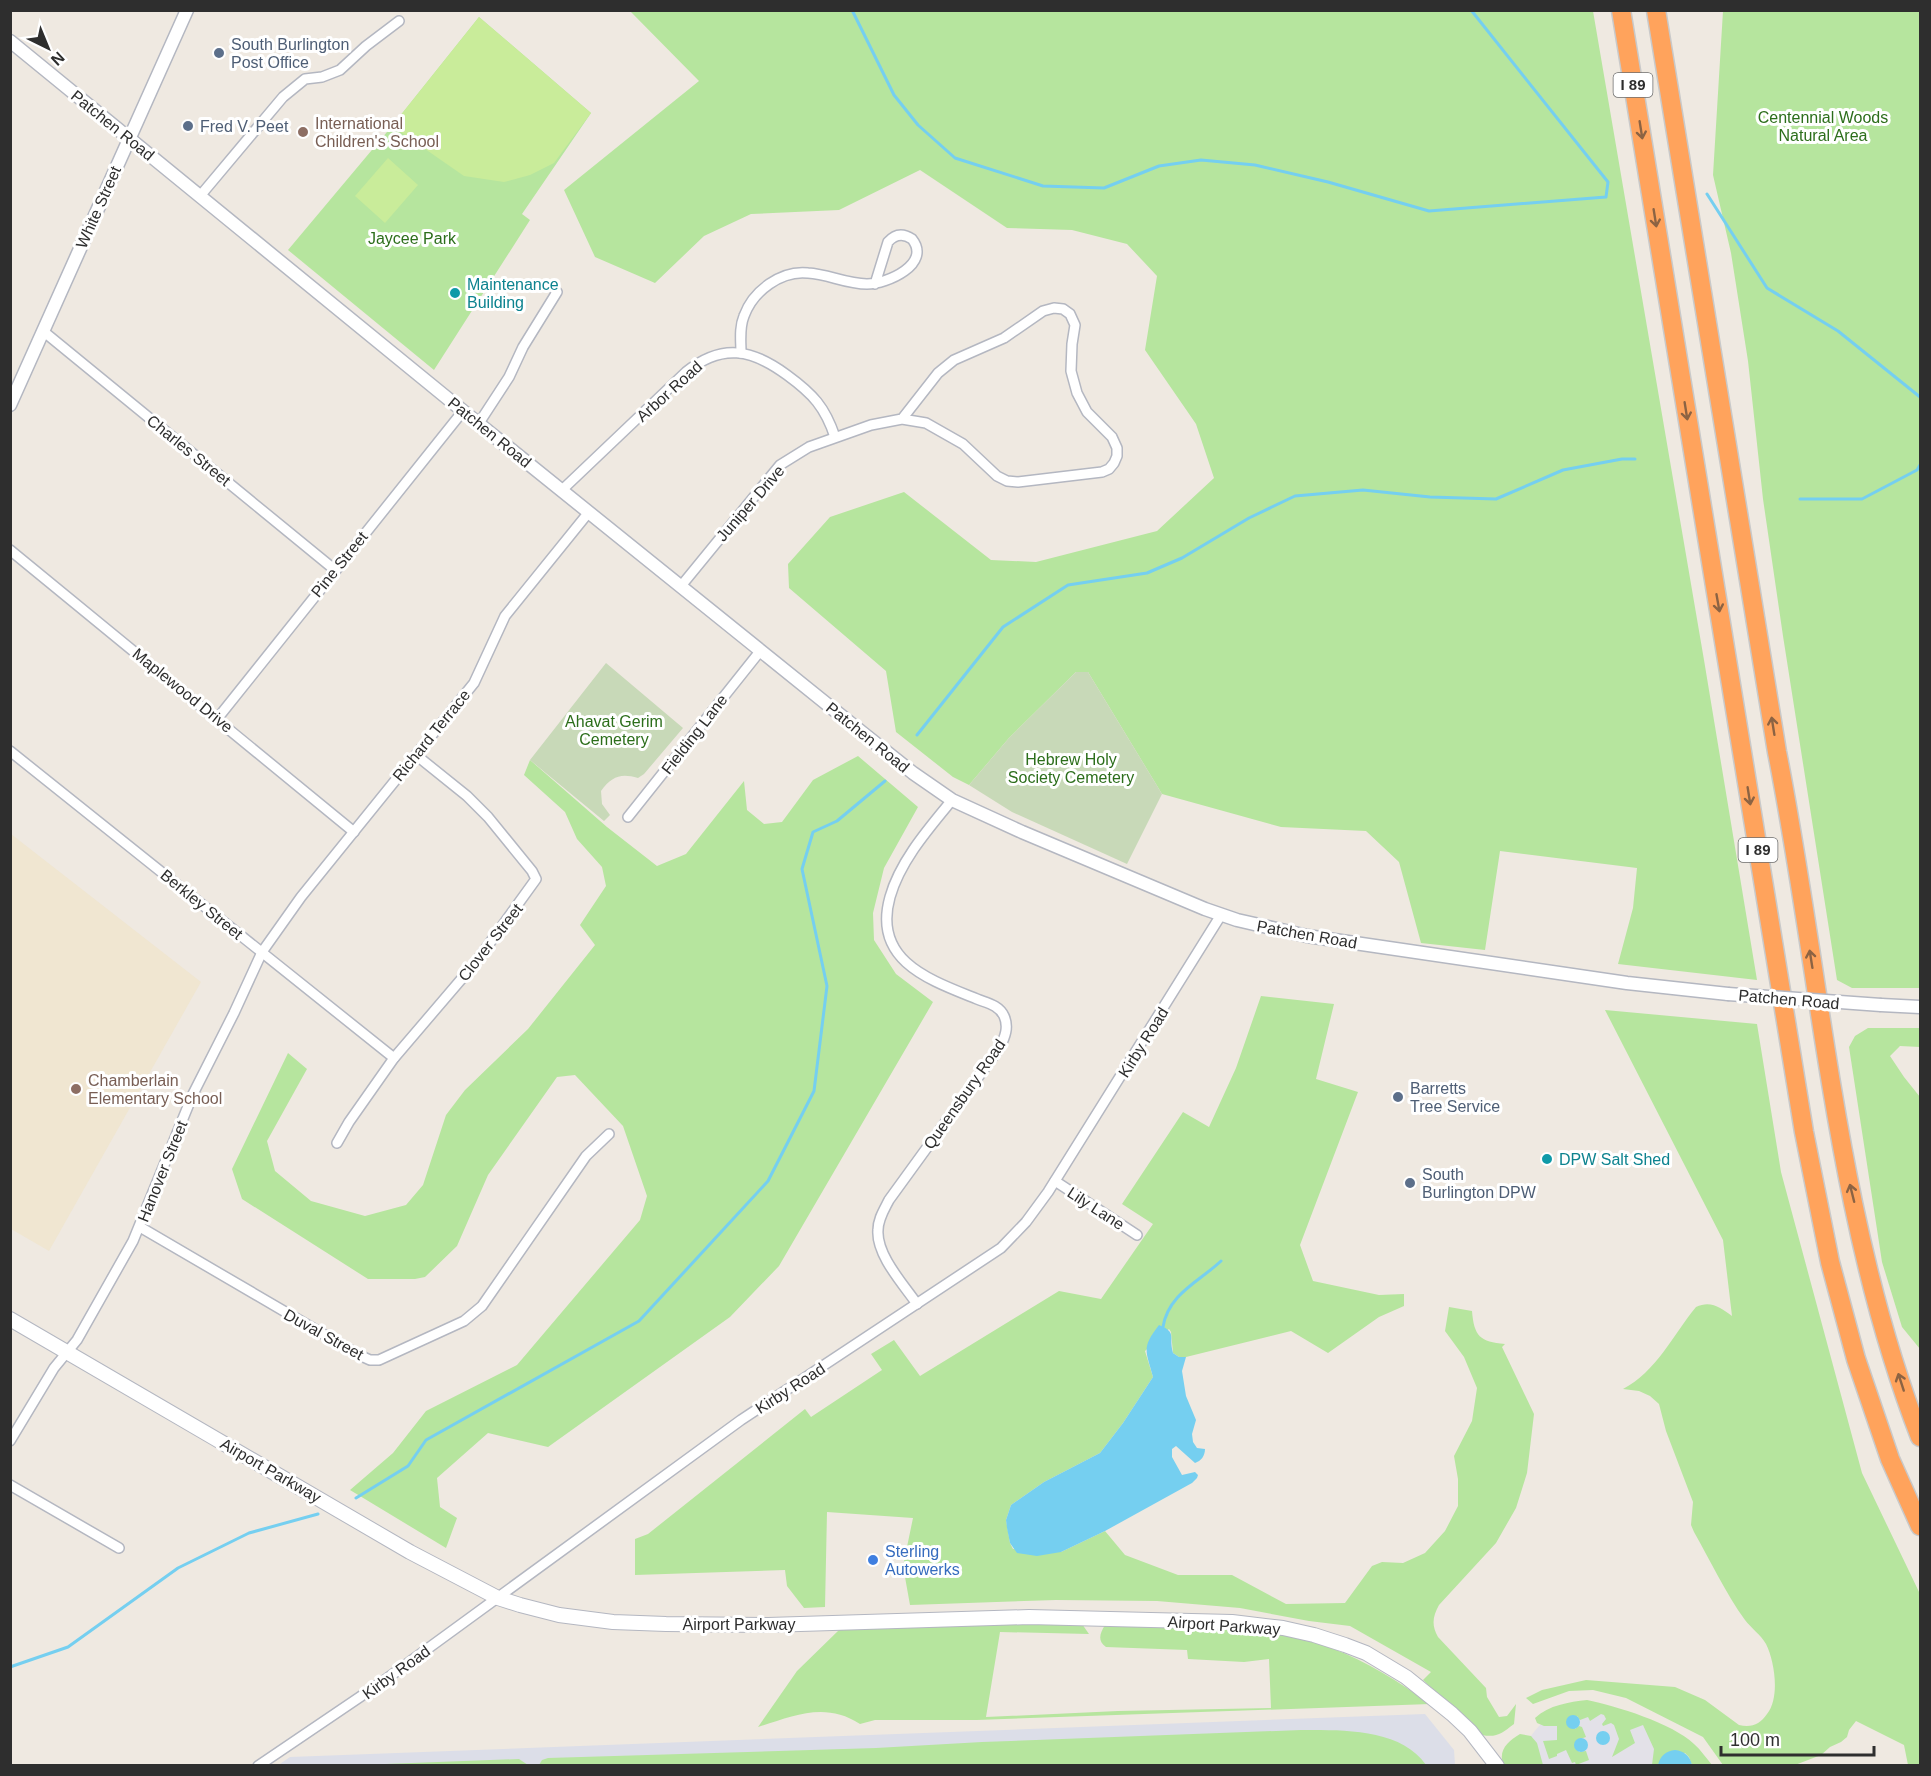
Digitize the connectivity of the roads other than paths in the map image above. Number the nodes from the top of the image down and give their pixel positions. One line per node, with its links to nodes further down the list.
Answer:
1 (187, 10): 8 (street, White Street)
2 (1621, 10): 46 (highway, I 89, one-way to 46)
3 (1656, 10): 7 (highway, I 89)
4 (1663, 10): 7 (highway)
5 (399, 21): 9 (street)
6 (10, 41): 8 (street, Patchen Road)
7 (1671, 103): 43 (highway, I 89, one-way to 7)
8 (129, 138): 9 (street, Patchen Road); 12 (street, White Street)
9 (200, 196): 15 (street, Patchen Road)
10 (874, 284): 10 (street); 13 (street)
11 (557, 292): 17 (street)
12 (43, 331): 14 (street, White Street); 22 (street, Charles Street)
13 (741, 353): 18 (street, Arbor Road); 19 (street, Arbor Road)
14 (10, 405)
15 (463, 411): 17 (street, Patchen Road); 22 (street, Pine Street)
16 (902, 419): 16 (street, Juniper Drive); 18 (street, Juniper Drive)
17 (479, 423): 19 (street, Patchen Road)
18 (835, 436): 23 (street, Juniper Drive)
19 (562, 490): 20 (street, Patchen Road)
20 (589, 512): 23 (street, Patchen Road); 27 (street, Richard Terrace)
21 (10, 550): 25 (street, Maplewood Drive)
22 (335, 570): 25 (street, Pine Street)
23 (681, 586): 24 (street, Patchen Road)
24 (761, 650): 28 (street, Patchen Road); 29 (street, Fielding Lane)
25 (217, 719): 30 (street, Maplewood Drive)
26 (10, 751): 32 (street, Berkley Street)
27 (416, 754): 30 (street, Richard Terrace); 34 (street, Clover Street)
28 (952, 800): 31 (street, Patchen Road); 40 (street, Queensbury Road)
29 (628, 817)
30 (354, 832): 32 (street, Richard Terrace)
31 (1221, 915): 33 (street, Patchen Road, bridge); 37 (street, Kirby Road)
32 (262, 952): 34 (street, Berkley Street); 38 (street, Hanover Street)
33 (1920, 1007)
34 (394, 1058): 36 (street, Clover Street)
35 (609, 1134): 38 (street, Duval Street)
36 (337, 1143)
37 (1055, 1181): 39 (street, Lily Lane); 40 (street, Kirby Road)
38 (140, 1227): 42 (street, Hanover Street)
39 (1137, 1235)
40 (917, 1304): 48 (street, Kirby Road)
41 (10, 1318): 42 (main road, Airport Parkway)
42 (67, 1351): 44 (street, Hanover Street); 48 (main road, Airport Parkway)
43 (1920, 1437)
44 (10, 1441)
45 (10, 1485): 47 (street)
46 (1920, 1526)
47 (119, 1548)
48 (498, 1598): 49 (street, Kirby Road); 50 (main road, Airport Parkway)
49 (258, 1766)
50 (1497, 1766)

